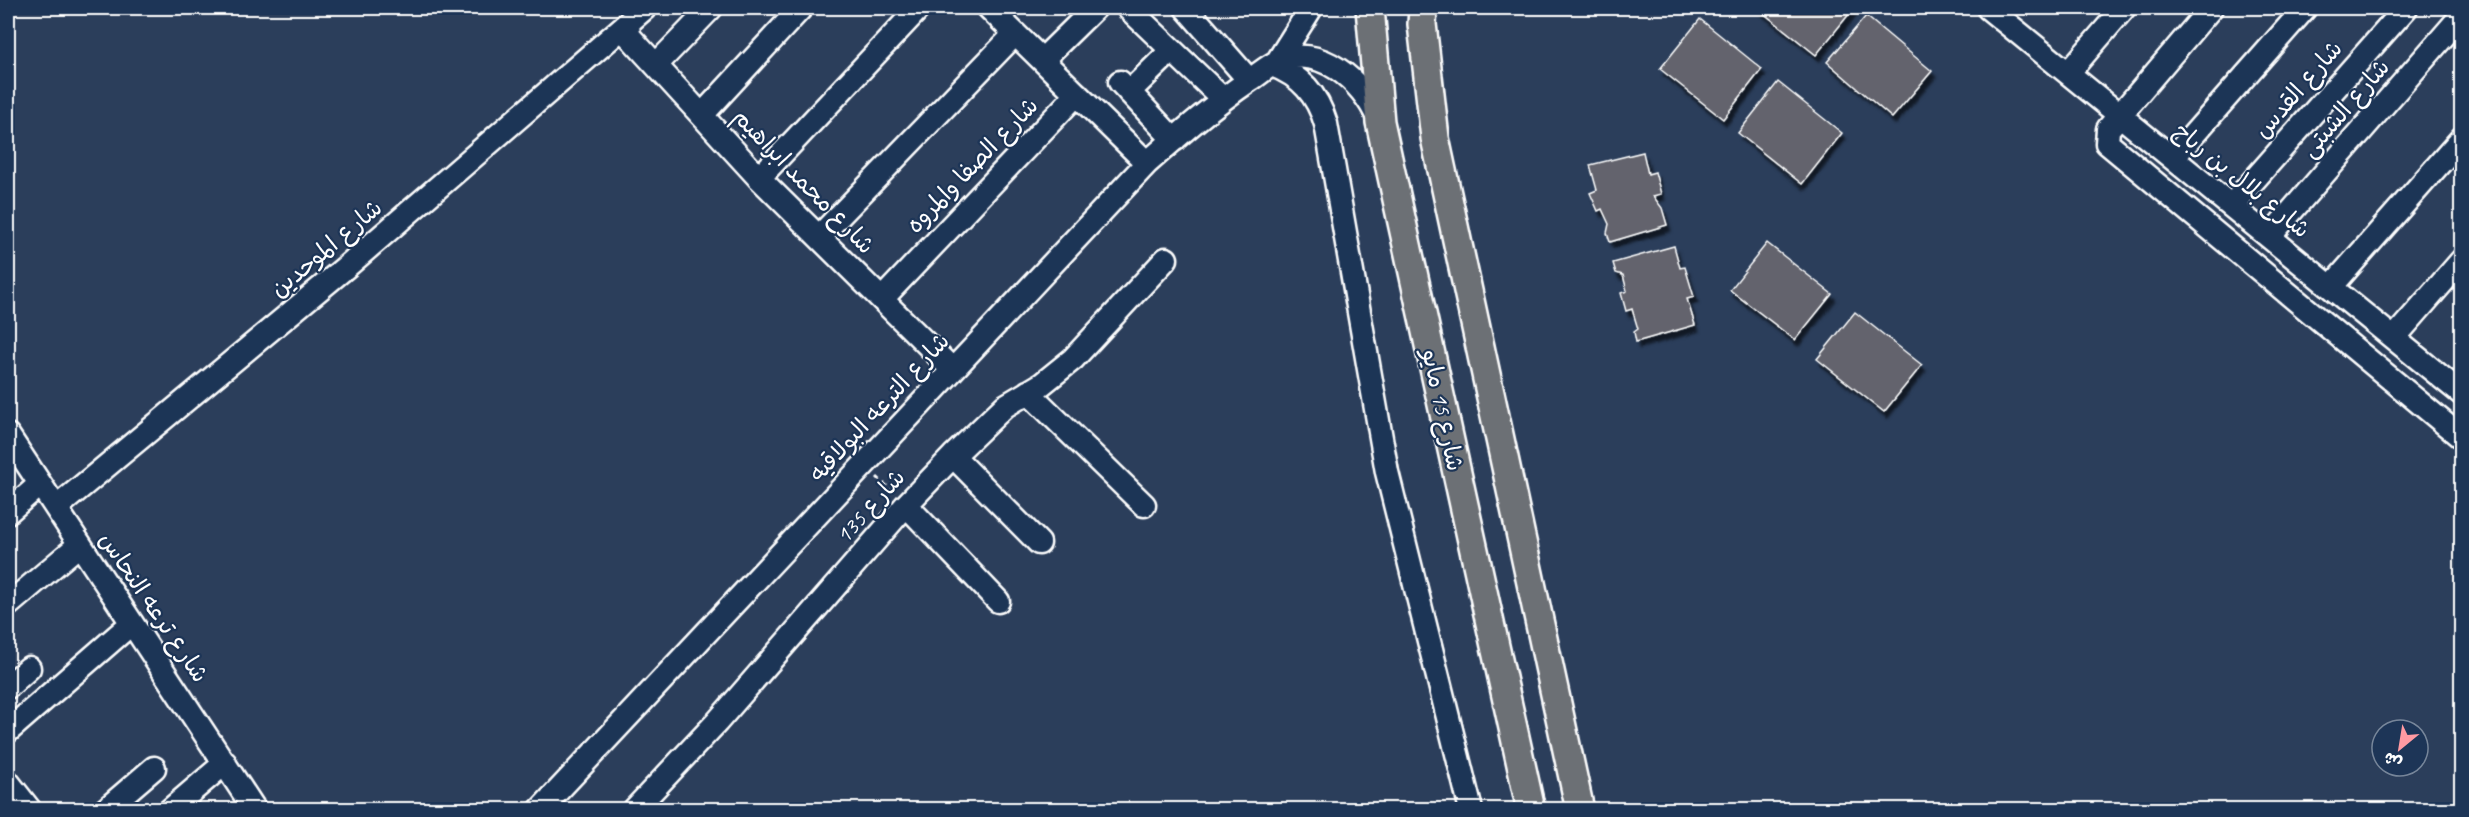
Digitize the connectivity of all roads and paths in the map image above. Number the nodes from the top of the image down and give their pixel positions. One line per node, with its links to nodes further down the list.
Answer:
1 (645, 8): 18 (street, شارع الموحدين)
2 (711, 8): 23 (street)
3 (801, 8): 28 (street)
4 (919, 8): 35 (street)
5 (989, 8): 19 (street)
6 (1095, 8): 21 (street)
7 (1128, 8): 20 (street)
8 (1186, 8): 25 (street)
9 (1311, 8): 22 (street, شارع الترعه البولاقيه)
10 (1370, 8): 30 (main road, شارع 15 مايو)
11 (1423, 8): 75 (main road, شارع 15 مايو)
12 (1988, 8): 24 (street, شارع بلال بن رباح)
13 (2211, 8): 29 (street)
14 (2305, 8): 33 (street)
15 (2406, 8): 36 (street, شارع القدس)
16 (2116, 10): 24 (street)
17 (2462, 15): 38 (street, شارع الشبتى)
18 (628, 25): 23 (street, شارع محمد ابراهيم); 54 (street, شارع الموحدين)
19 (1015, 33): 21 (street); 37 (street)
20 (1172, 50): 27 (street); 32 (street)
21 (1042, 60): 26 (street)
22 (1275, 63): 25 (street, شارع الترعه البولاقيه); 30 (street, شارع الترعه البولاقيه); 73 (street)
23 (656, 65): 28 (street, شارع محمد ابراهيم)
24 (2068, 73): 29 (street, شارع بلال بن رباح)
25 (1249, 80): 27 (street, شارع الترعه البولاقيه)
26 (1077, 94): 34 (street); 42 (street, شارع الصفا والمروه)
27 (1223, 99): 32 (street, شارع الترعه البولاقيه)
28 (702, 115): 35 (street, شارع محمد ابراهيم)
29 (2120, 115): 33 (street, شارع بلال بن رباح); 48 (street)
30 (1380, 122): 74 (main road, شارع 15 مايو)
31 (2462, 138): 41 (street)
32 (1174, 140): 34 (street, شارع الترعه البولاقيه)
33 (2173, 158): 36 (street, شارع بلال بن رباح)
34 (1147, 163): 44 (street, شارع الترعه البولاقيه)
35 (759, 178): 37 (street, شارع محمد ابراهيم)
36 (2231, 206): 38 (street, شارع بلال بن رباح)
37 (819, 237): 42 (street, شارع محمد ابراهيم)
38 (2269, 237): 41 (street, شارع بلال بن رباح)
39 (1166, 259): 46 (street, شارع 135)
40 (2462, 260): 43 (street)
41 (2331, 287): 43 (street, شارع بلال بن رباح)
42 (882, 299): 44 (street, شارع محمد ابراهيم)
43 (2394, 338): 45 (street, شارع بلال بن رباح)
44 (952, 369): 50 (street, شارع الترعه البولاقيه)
45 (2459, 387)
46 (1028, 392): 49 (street, شارع 135); 53 (street)
47 (8, 435): 51 (street, شارع ترعه النحاس)
48 (2462, 438)
49 (953, 456): 52 (street, شارع 135); 56 (street)
50 (863, 463): 52 (path); 71 (street, شارع الترعه البولاقيه)
51 (40, 484): 54 (street, شارع ترعه النحاس); 55 (street)
52 (906, 505): 58 (street); 72 (street, شارع 135)
53 (1144, 505)
54 (56, 508): 57 (street, شارع ترعه النحاس)
55 (8, 512)
56 (1039, 543)
57 (80, 544): 59 (street); 60 (street, شارع ترعه النحاس)
58 (998, 601)
59 (8, 605)
60 (132, 623): 63 (street); 64 (street, شارع ترعه النحاس)
61 (29, 668): 62 (street)
62 (8, 687)
63 (8, 730)
64 (225, 763): 69 (street); 70 (street, شارع ترعه النحاس)
65 (154, 768): 68 (street)
66 (8, 782): 67 (street)
67 (30, 810)
68 (105, 810)
69 (170, 810)
70 (255, 810)
71 (540, 810)
72 (634, 810)
73 (1471, 810)
74 (1530, 810)
75 (1580, 810)

